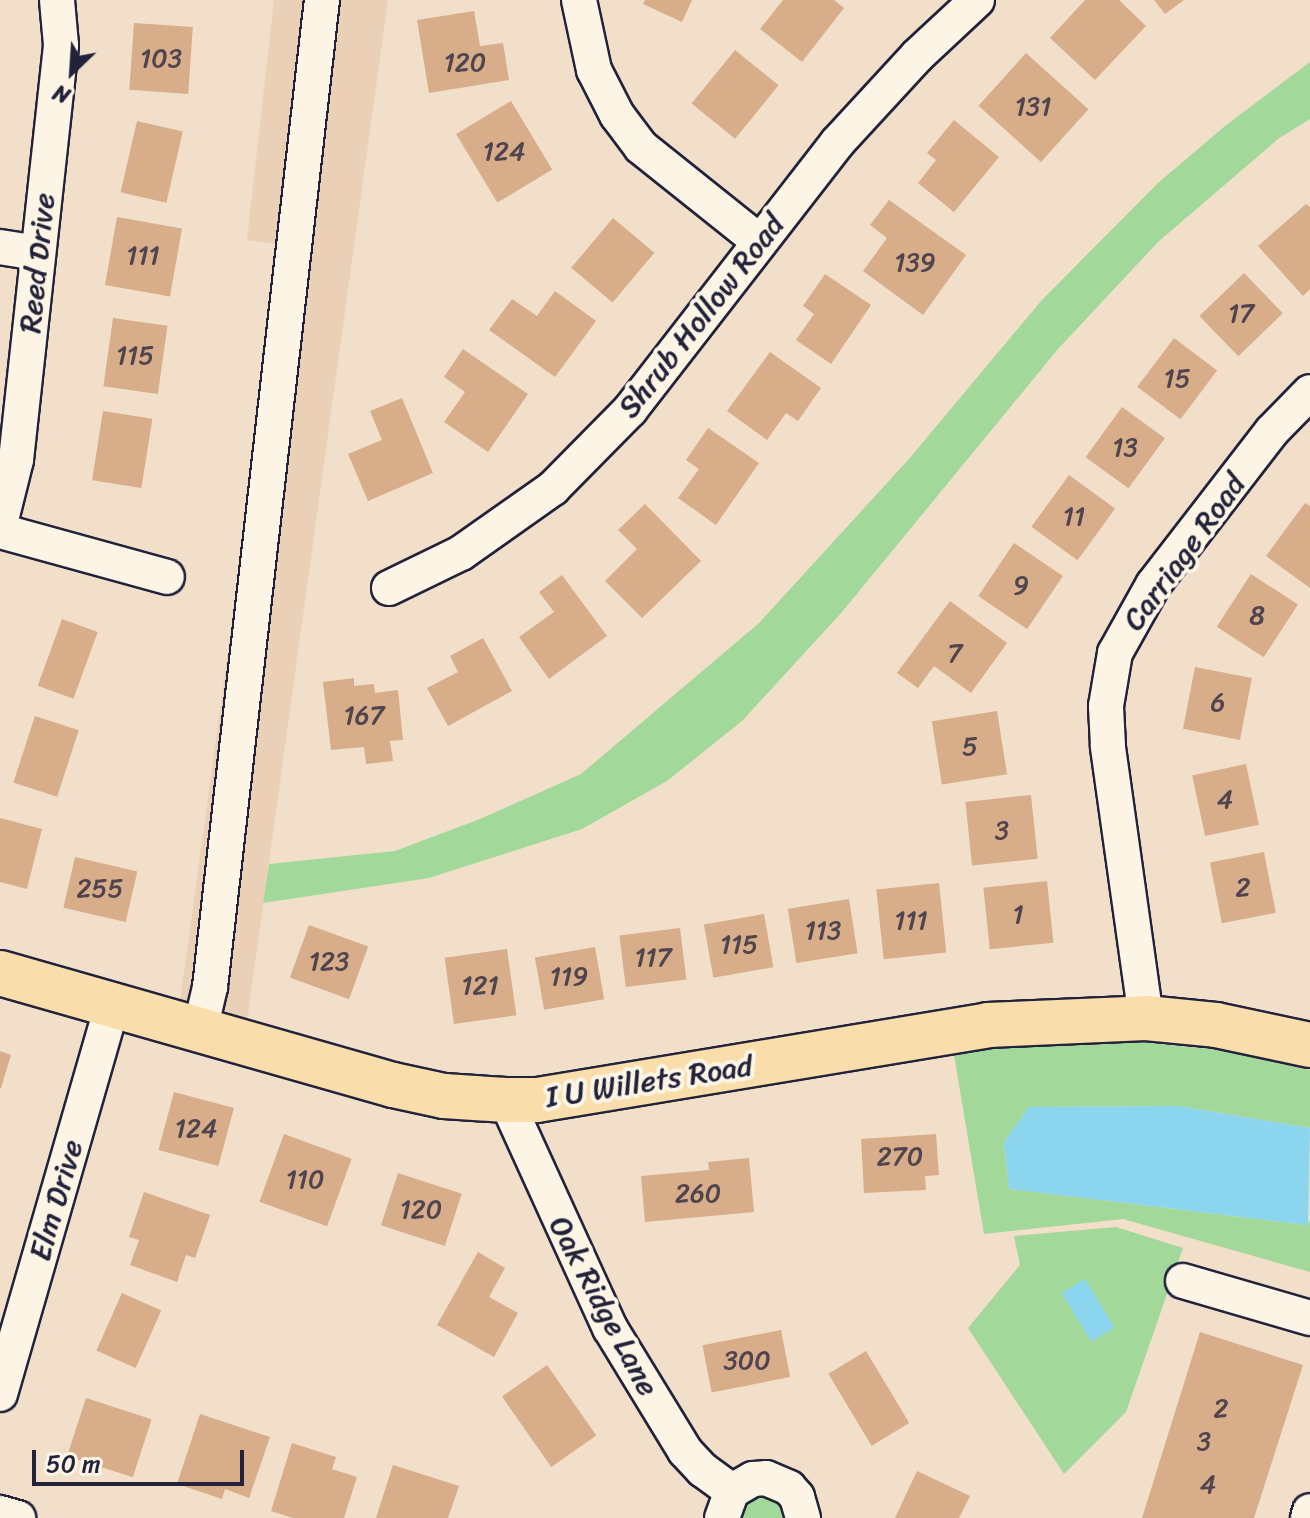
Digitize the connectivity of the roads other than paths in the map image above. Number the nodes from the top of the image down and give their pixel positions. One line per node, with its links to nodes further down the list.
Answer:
1 (57, 0): 7 (street, Reed Drive)
2 (322, 0): 16 (street)
3 (579, 0): 5 (street)
4 (977, 0): 5 (street, Shrub Hollow Road)
5 (760, 242): 12 (street, Shrub Hollow Road)
6 (0, 247): 7 (street)
7 (38, 253): 9 (street, Reed Drive)
8 (1310, 392): 15 (street, Carriage Road)
9 (0, 524)
10 (0, 531): 11 (street)
11 (167, 577)
12 (389, 588)
13 (0, 973): 14 (main road, I U Willets Road)
14 (112, 1005): 16 (main road, I U Willets Road); 21 (street, Elm Drive)
15 (1146, 1018): 17 (main road, I U Willets Road); 18 (main road, I U Willets Road)
16 (200, 1030): 18 (main road, I U Willets Road)
17 (1310, 1045)
18 (506, 1100): 22 (street, Oak Ridge Lane)
19 (1183, 1281): 20 (street)
20 (1310, 1318)
21 (0, 1394)
22 (727, 1504): 26 (street, Oak Ridge Lane)
23 (1310, 1511): 27 (street)
24 (0, 1513): 25 (street)
25 (18, 1518)
26 (803, 1518)
27 (1308, 1518)

